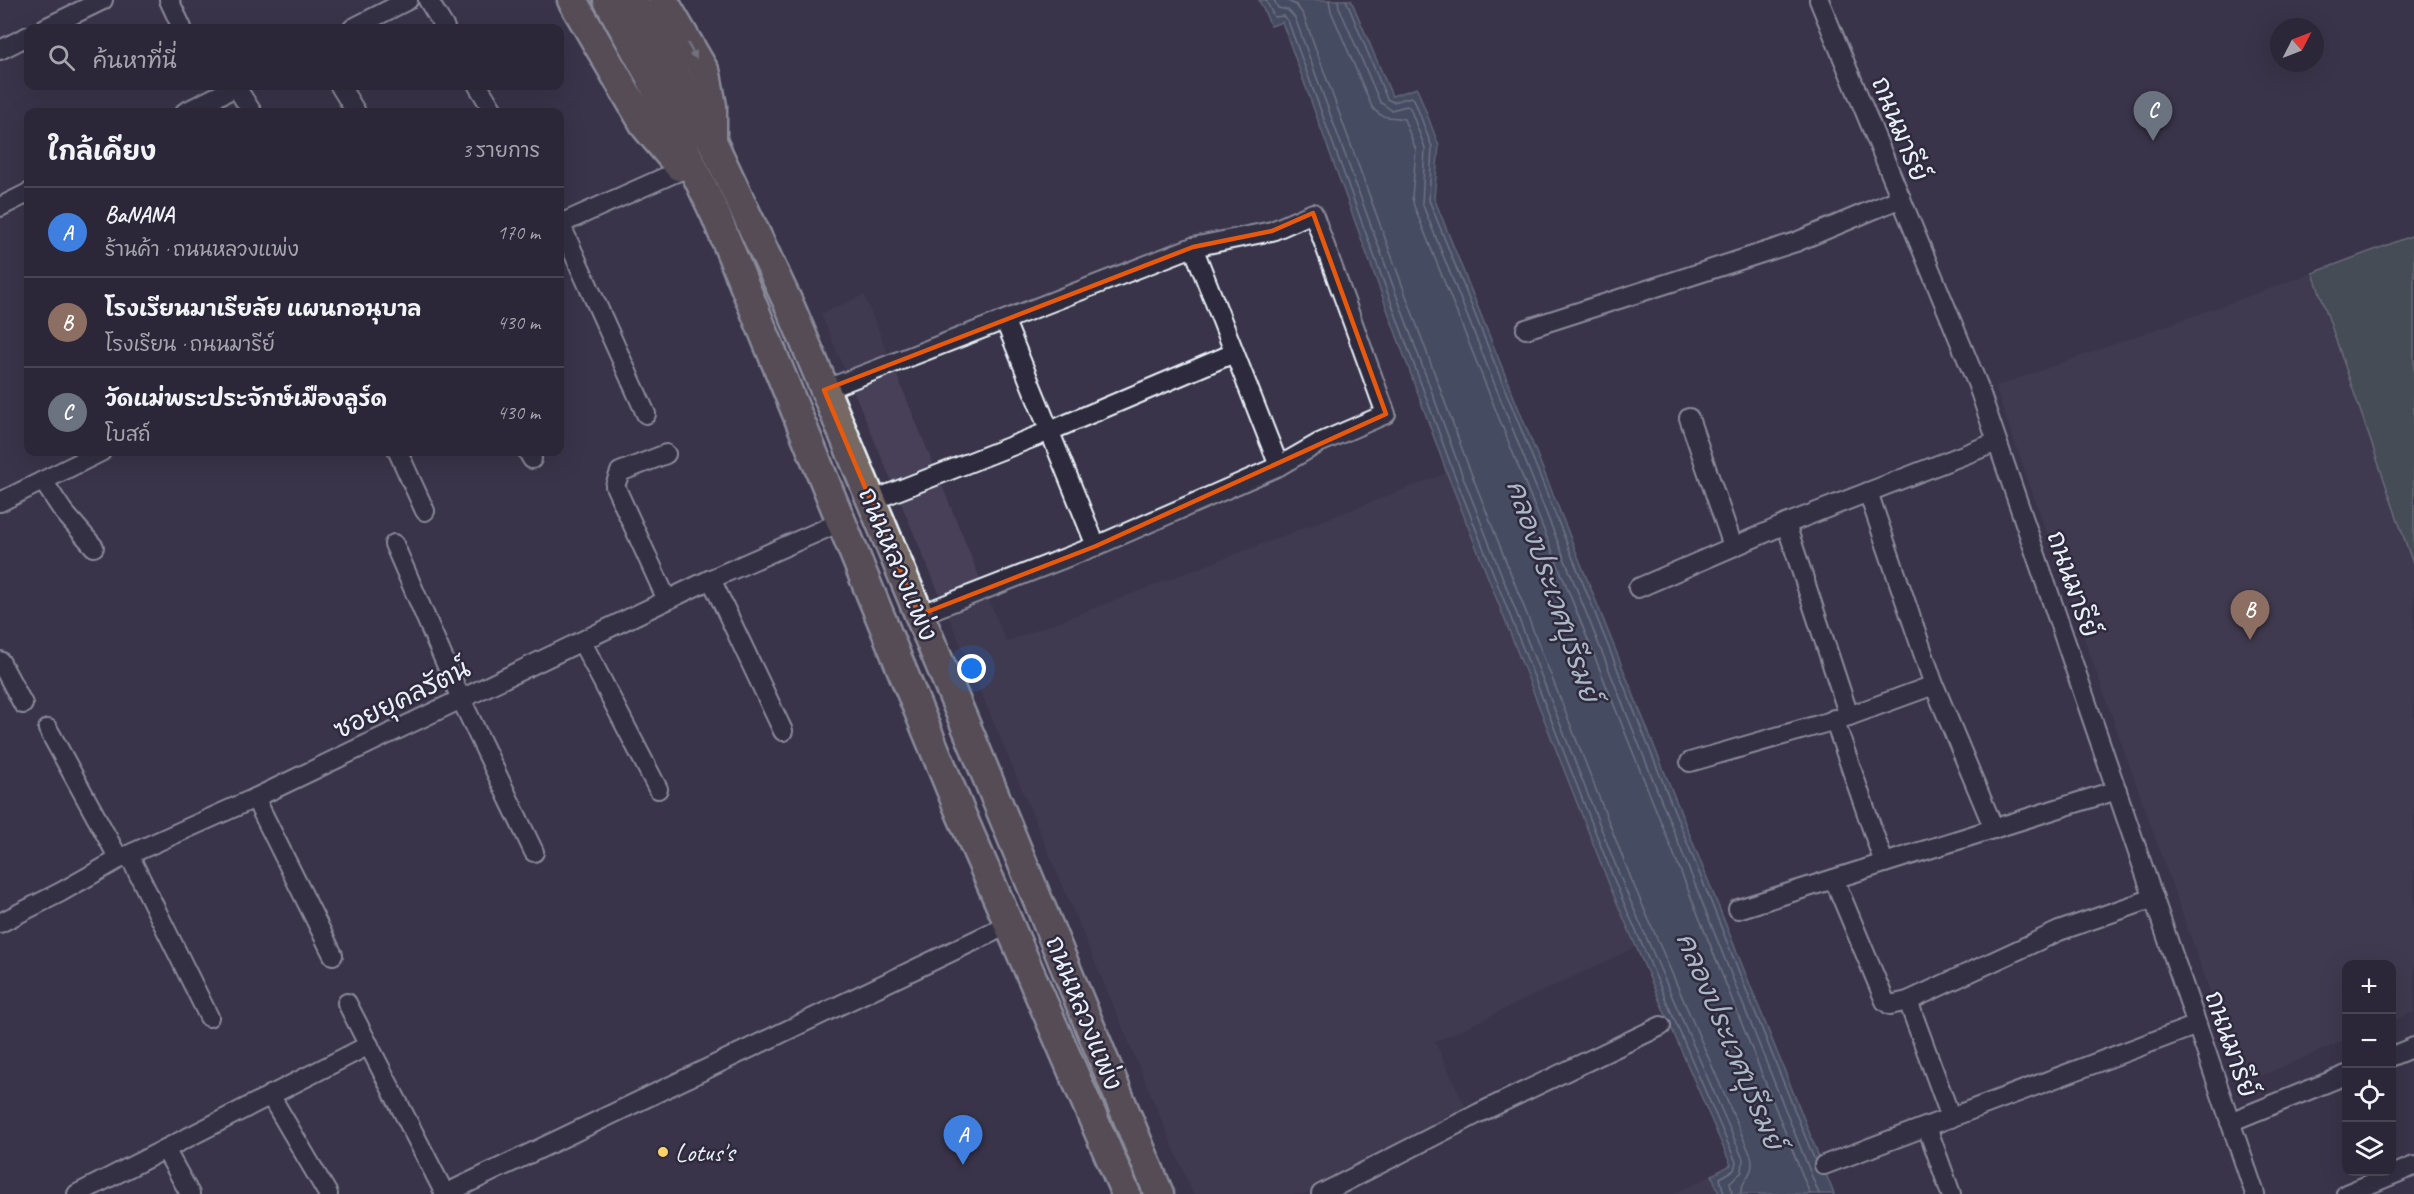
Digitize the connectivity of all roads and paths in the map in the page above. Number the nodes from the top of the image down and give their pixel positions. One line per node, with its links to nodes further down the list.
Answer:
1 (102, 0): 12 (street)
2 (170, 0): 14 (street)
3 (408, 0): 15 (street)
4 (428, 0): 16 (street)
5 (572, 0): 28 (main road)
6 (591, 0): 28 (main road, ถนนหลวงแพ่ง)
7 (608, 0): 105 (main road)
8 (618, 0): 106 (main road)
9 (632, 0): 27 (main road, ถนนหลวงแพ่ง)
10 (663, 0): 27 (main road, one-way to 27)
11 (1819, 0): 30 (street, ถนนมารีย์)
12 (74, 6): 13 (street)
13 (50, 24)
14 (180, 24)
15 (361, 24)
16 (443, 24)
17 (24, 38): 18 (street)
18 (0, 50)
19 (239, 90): 24 (street)
20 (342, 90): 25 (street)
21 (480, 90): 26 (street)
22 (211, 92): 23 (street)
23 (190, 108)
24 (250, 108)
25 (354, 108)
26 (492, 108)
27 (713, 143): 38 (main road, ถนนหลวงแพ่ง)
28 (680, 168): 32 (street); 53 (main road, ถนนหลวงแพ่ง)
29 (24, 195): 31 (street)
30 (1901, 198): 36 (street); 42 (street, ถนนมารีย์)
31 (0, 207)
32 (564, 222)
33 (564, 233): 39 (street)
34 (1193, 248): 35 (street); 37 (street); 46 (street)
35 (1005, 321): 38 (street); 41 (street)
36 (1526, 329)
37 (1234, 353): 41 (street); 46 (street)
38 (825, 390): 49 (main road, ถนนหลวงแพ่ง)
39 (646, 414)
40 (1689, 418): 56 (street)
41 (1050, 431): 49 (street); 55 (street)
42 (1997, 442): 48 (street); 72 (street, ถนนมารีย์)
43 (666, 454): 60 (street)
44 (93, 456): 47 (street)
45 (400, 456): 51 (street)
46 (1279, 466): 55 (street)
47 (43, 481): 50 (street); 57 (street)
48 (1868, 492): 52 (street); 64 (street)
49 (871, 501): 61 (main road, ถนนหลวงแพ่ง)
50 (0, 502)
51 (425, 511)
52 (1786, 524): 56 (street); 67 (street)
53 (830, 528): 58 (street, ซอยยุคลรัตน์); 82 (main road, ถนนหลวงแพ่ง)
54 (394, 544): 65 (street)
55 (1095, 546): 61 (street)
56 (1733, 546): 59 (street)
57 (94, 547)
58 (711, 579): 60 (street, ซอยยุคลรัตน์); 69 (street)
59 (1638, 588)
60 (667, 600): 62 (street, ซอยยุคลรัตน์)
61 (920, 615): 107 (main road, ถนนหลวงแพ่ง)
62 (582, 642): 65 (street, ซอยยุคลรัตน์); 71 (street)
63 (0, 661): 66 (street)
64 (1934, 685): 67 (street); 74 (street)
65 (461, 699): 73 (street, ซอยยุคลรัตน์); 75 (street)
66 (23, 704)
67 (1842, 718): 70 (street); 77 (street)
68 (48, 729): 76 (street)
69 (783, 731)
70 (1690, 762)
71 (658, 789)
72 (2117, 790): 74 (street); 79 (street, ถนนมารีย์)
73 (255, 798): 76 (street, ซอยยุคลรัตน์); 83 (street)
74 (1994, 829): 77 (street)
75 (534, 852)
76 (124, 857): 81 (street, ซอยยุคลรัตน์); 86 (street)
77 (1884, 863): 78 (street)
78 (1834, 879): 80 (street); 84 (street)
79 (2154, 898): 84 (street); 87 (street, ถนนมารีย์)
80 (1738, 909)
81 (0, 923)
82 (999, 929): 103 (street); 104 (main road, ถนนหลวงแพ่ง)
83 (333, 955)
84 (1908, 1001): 94 (street)
85 (347, 1003): 89 (street)
86 (209, 1017)
87 (2197, 1025): 94 (street); 95 (street, ถนนมารีย์)
88 (1661, 1026): 108 (street)
89 (369, 1045): 93 (street); 103 (street)
90 (2414, 1047): 91 (street)
91 (2396, 1054)
92 (2342, 1076): 95 (street)
93 (270, 1095): 97 (street); 102 (street)
94 (1951, 1118): 96 (street)
95 (2230, 1122): 110 (street, ถนนมารีย์)
96 (1927, 1127): 98 (street); 109 (street)
97 (165, 1149): 100 (street); 101 (street)
98 (1824, 1165)
99 (2414, 1166): 111 (street)
100 (77, 1194)
101 (190, 1194)
102 (327, 1194)
103 (445, 1194)
104 (1108, 1194)
105 (1126, 1194)
106 (1138, 1194)
107 (1159, 1194)
108 (1321, 1194)
109 (1951, 1194)
110 (2255, 1194)
111 (2346, 1194)

